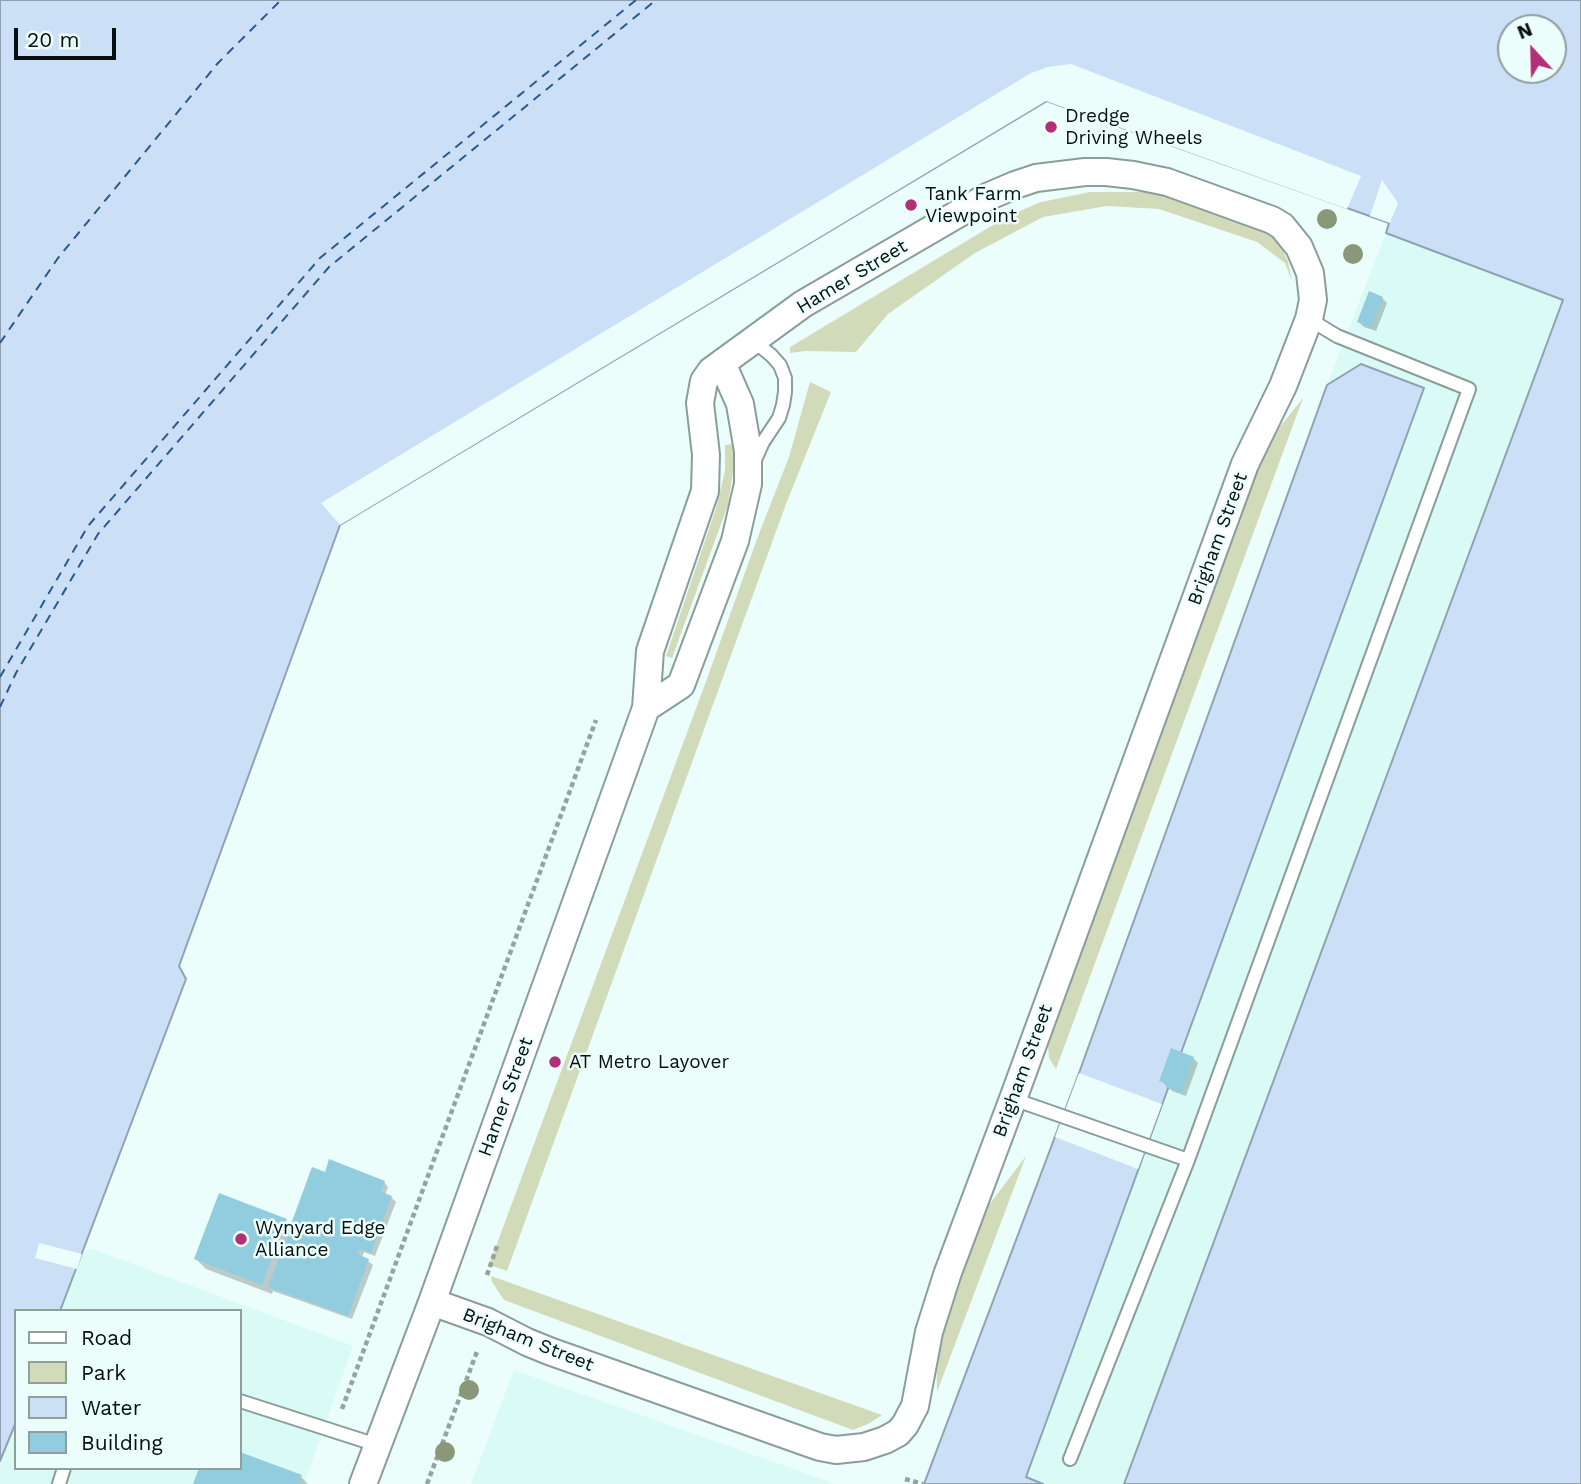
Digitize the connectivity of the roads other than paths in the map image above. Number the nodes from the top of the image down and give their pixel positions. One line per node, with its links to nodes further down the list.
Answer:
1 (1299, 247): 2 (street, Brigham Street); 3 (street, Hamer Street)
2 (1309, 319): 7 (street, Brigham Street); 8 (lane)
3 (746, 346): 4 (street, Hamer Street); 5 (lane)
4 (722, 363): 5 (street); 6 (street, Hamer Street)
5 (748, 485): 6 (street)
6 (646, 708): 9 (street, Hamer Street)
7 (1013, 1099): 8 (lane); 9 (street, Brigham Street)
8 (1188, 1160): 12 (lane)
9 (432, 1302): 11 (street, Hamer Street)
10 (242, 1402): 11 (lane)
11 (377, 1446): 13 (street, Hamer Street)
12 (1070, 1459)
13 (362, 1484)

